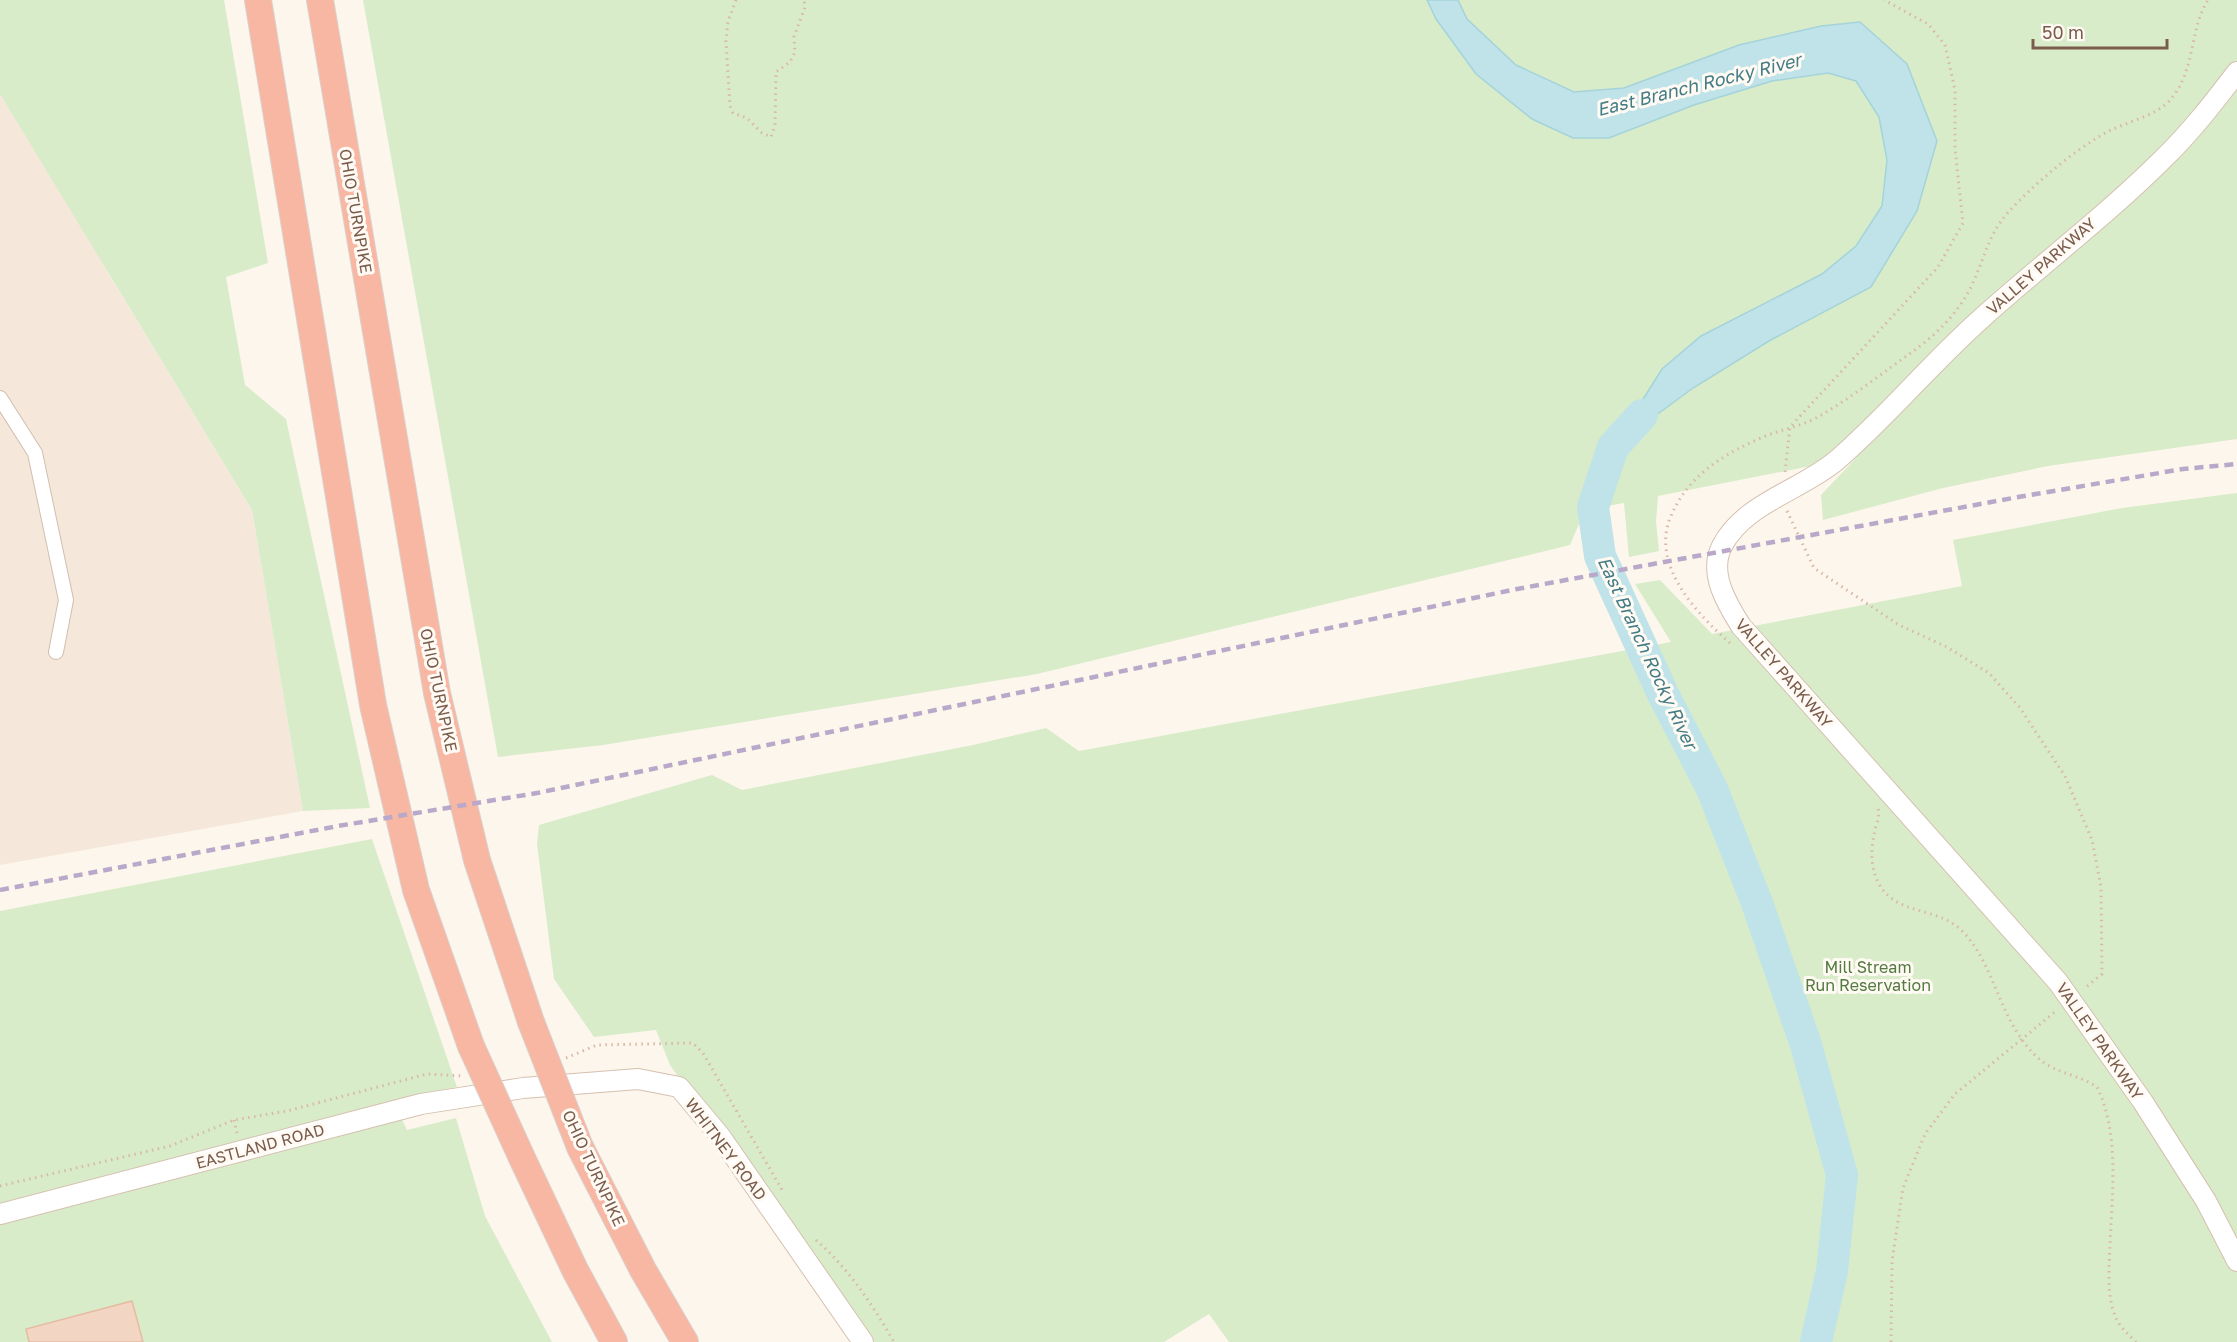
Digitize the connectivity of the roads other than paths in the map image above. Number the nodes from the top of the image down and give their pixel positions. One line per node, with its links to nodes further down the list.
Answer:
1 (258, 0): 9 (highway, bridge)
2 (320, 0): 10 (highway, OHIO TURNPIKE, bridge)
3 (2237, 72): 8 (street, VALLEY PARKWAY)
4 (0, 398): 5 (street)
5 (56, 652)
6 (523, 1088): 7 (street, EASTLAND ROAD); 11 (street, WHITNEY ROAD)
7 (0, 1214)
8 (2237, 1261)
9 (614, 1342)
10 (685, 1342)
11 (863, 1342)

